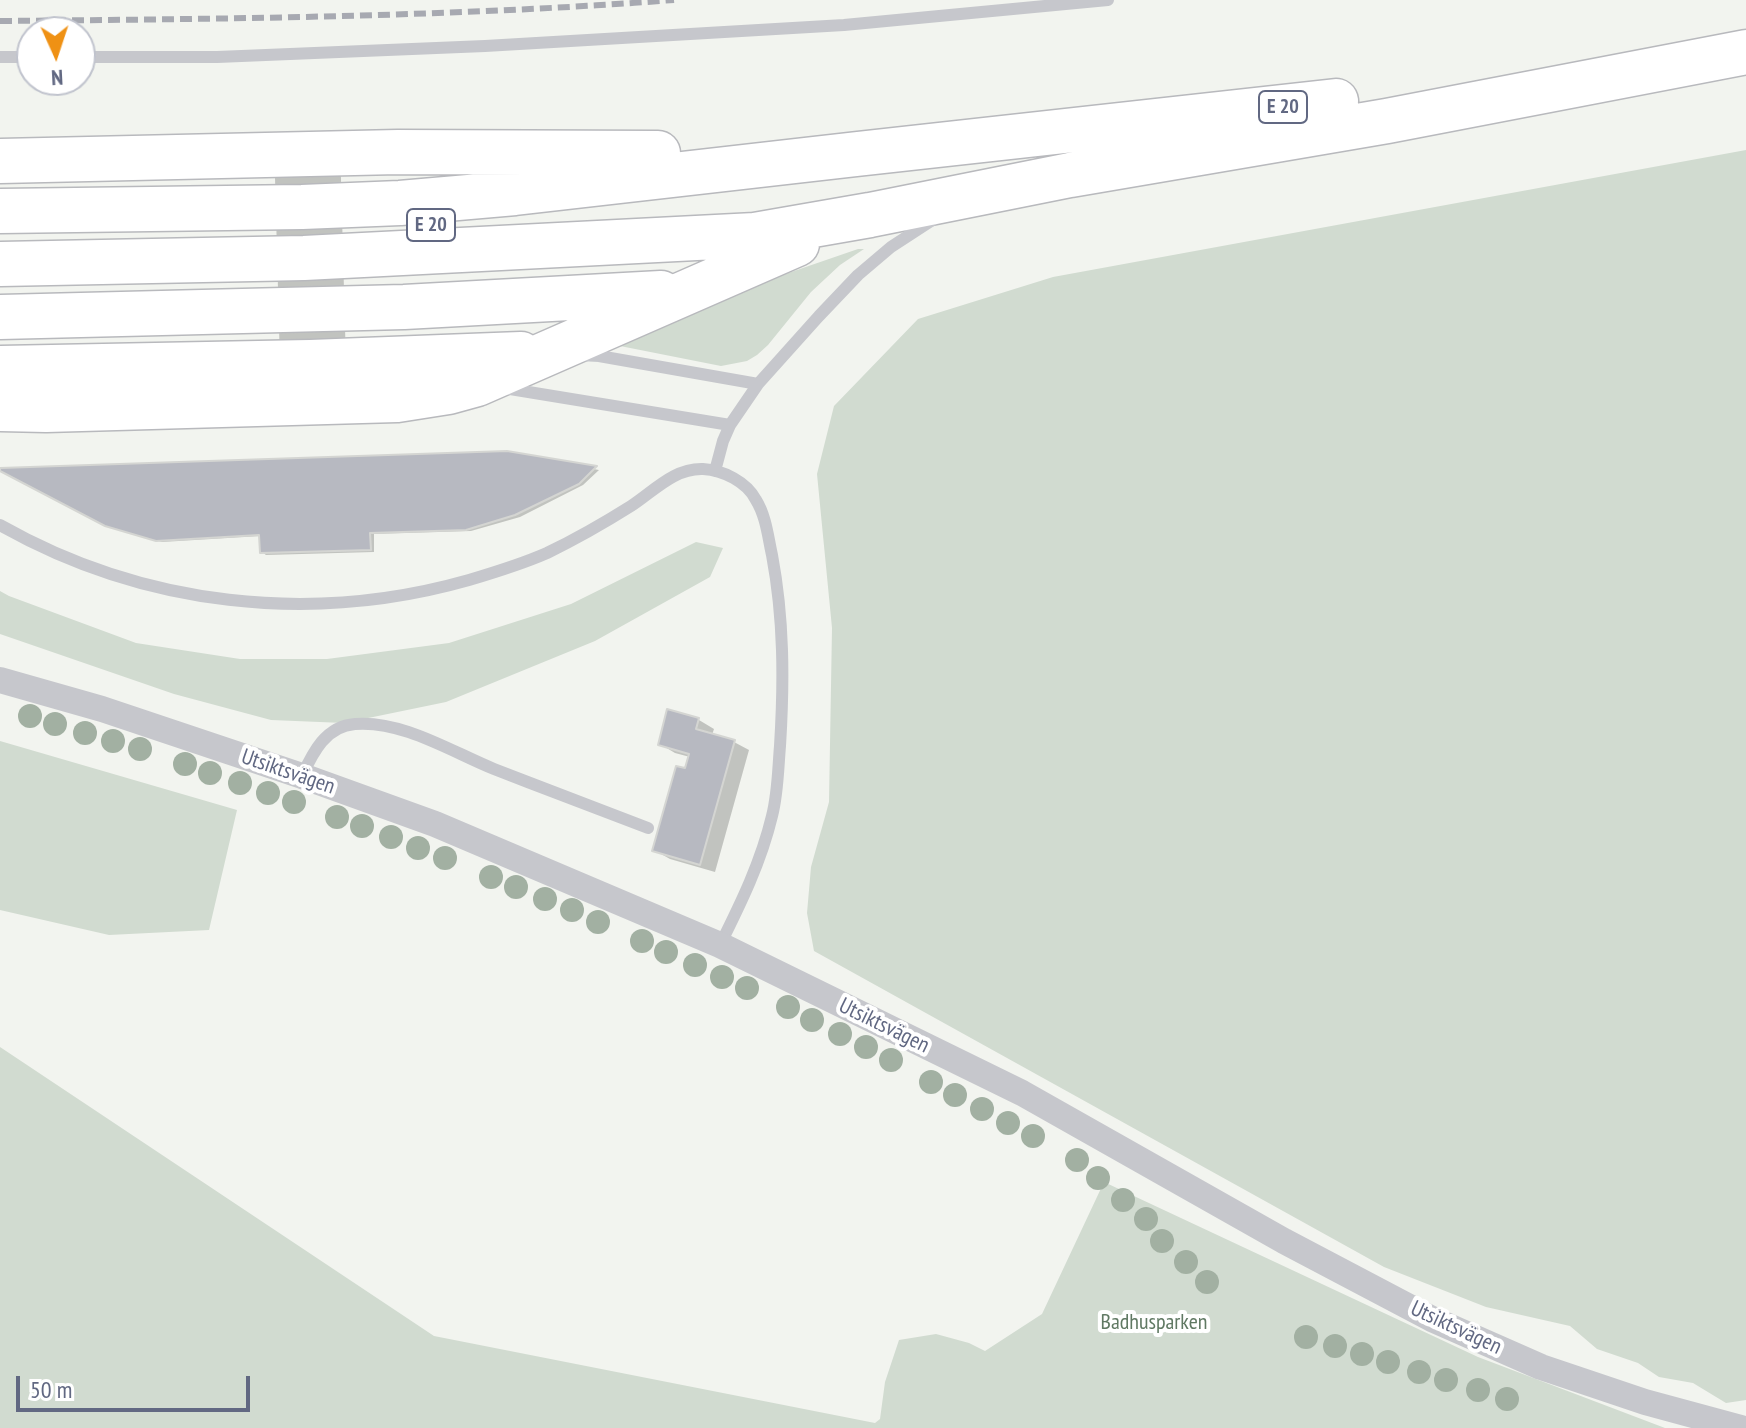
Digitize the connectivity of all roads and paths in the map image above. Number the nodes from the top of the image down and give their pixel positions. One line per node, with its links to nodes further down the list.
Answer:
1 (1108, 0): 3 (lane)
2 (1727, 55): 4 (highway, E 20); 7 (highway, E 20)
3 (96, 57)
4 (857, 154): 5 (highway, E 20); 6 (highway, E 20); 8 (highway, E 20); 10 (highway, E 20)
5 (0, 161)
6 (0, 186)
7 (971, 194): 9 (highway, E 20); 21 (lane)
8 (0, 211)
9 (870, 215): 11 (highway, E 20); 12 (highway, E 20)
10 (0, 237)
11 (757, 260): 13 (highway, E 20); 14 (highway, E 20)
12 (0, 264)
13 (0, 290)
14 (687, 291): 15 (highway, E 20); 16 (highway, E 20)
15 (0, 317)
16 (623, 320): 17 (highway, E 20); 18 (highway, E 20)
17 (0, 341)
18 (549, 353): 19 (highway, E 20); 20 (highway, E 20); 21 (lane)
19 (0, 368)
20 (477, 384): 22 (highway, E 20); 23 (lane)
21 (758, 384): 23 (lane)
22 (0, 409)
23 (730, 425): 24 (lane)
24 (715, 471): 25 (lane); 29 (lane)
25 (0, 525)
26 (0, 680): 27 (street, Utsiktsvägen)
27 (302, 776): 28 (lane); 29 (street, Utsiktsvägen)
28 (648, 828)
29 (720, 945): 30 (street, Utsiktsvägen)
30 (1741, 1428)

